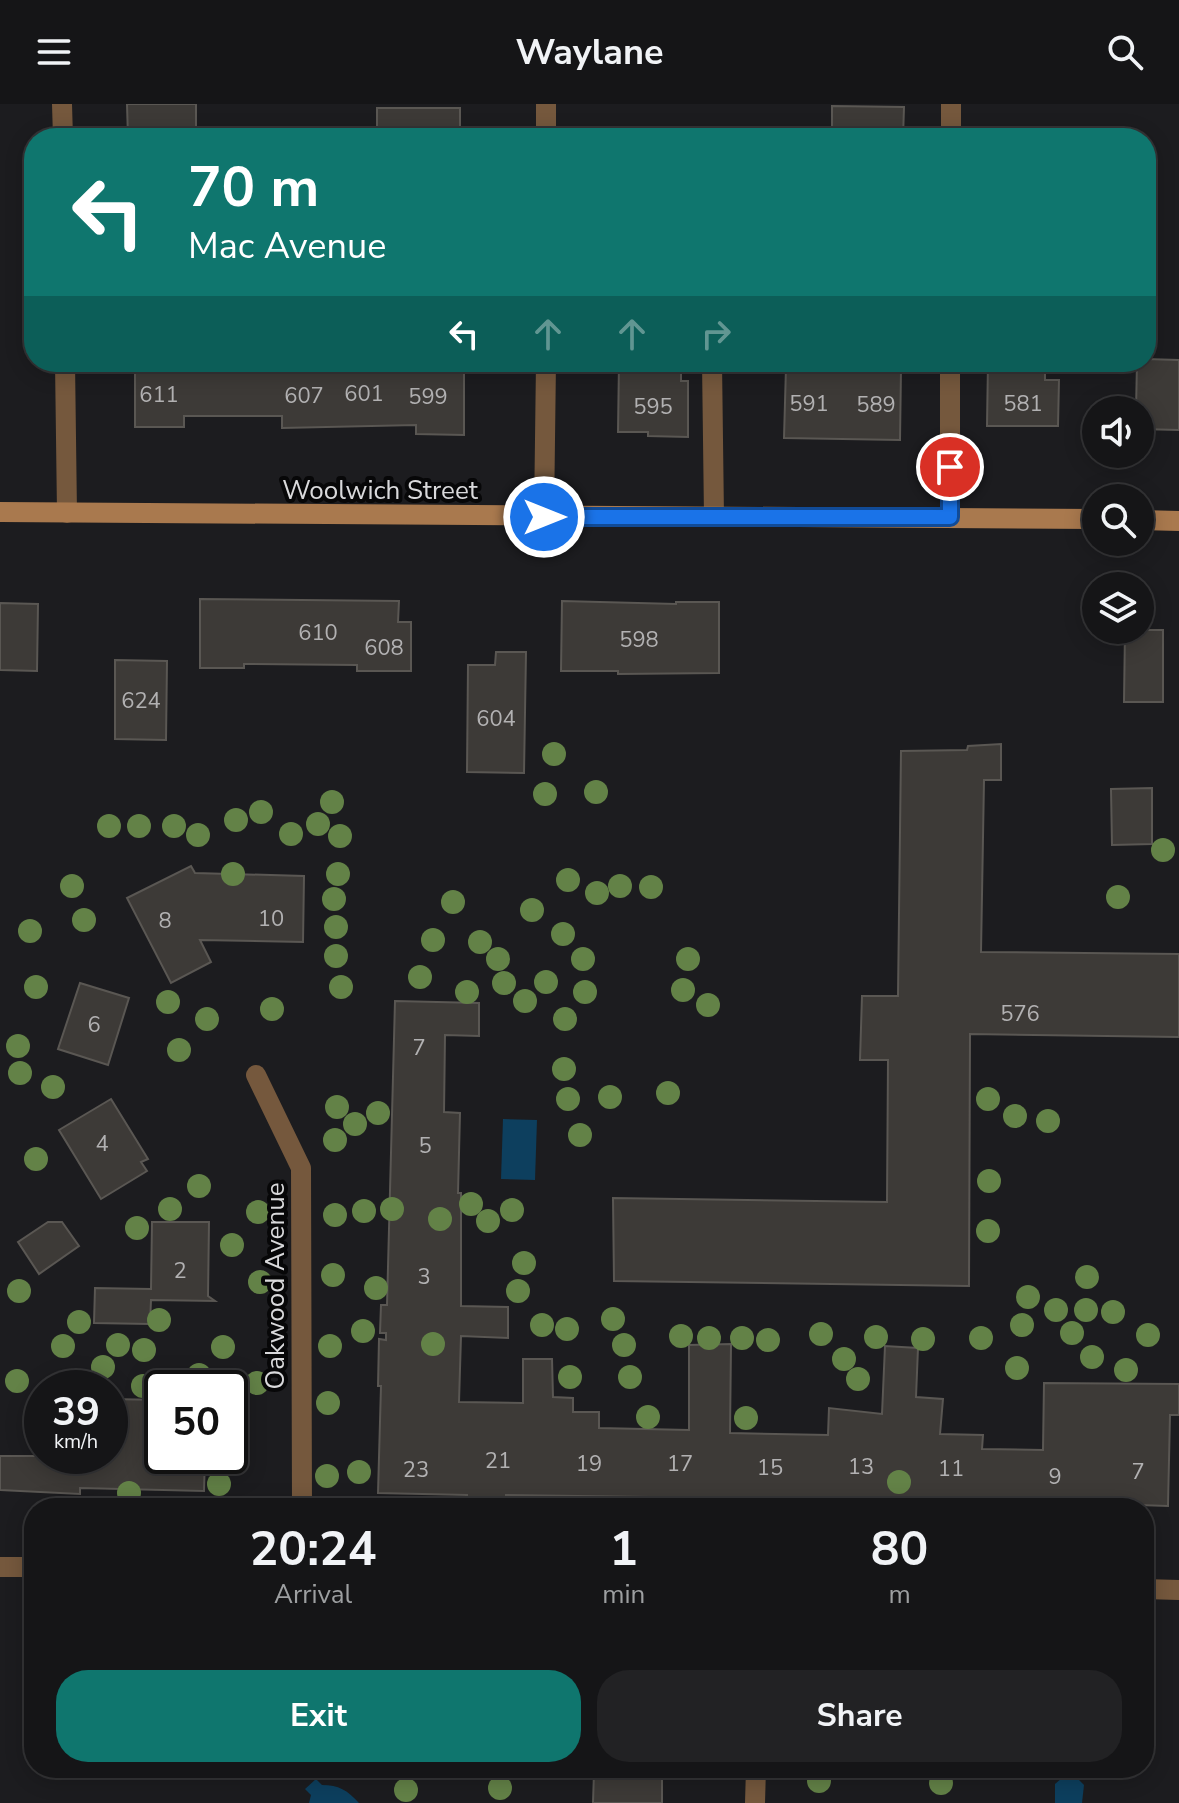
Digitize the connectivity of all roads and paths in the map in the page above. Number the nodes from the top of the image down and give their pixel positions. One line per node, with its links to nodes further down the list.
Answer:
1 (62, 104): 4 (street)
2 (546, 104): 5 (street)
3 (951, 104): 6 (street)
4 (63, 128)
5 (546, 128)
6 (951, 128)
7 (65, 372): 12 (street)
8 (546, 372): 13 (street)
9 (712, 372): 14 (street)
10 (950, 372): 15 (street)
11 (0, 512): 12 (main road, Woolwich Street)
12 (67, 513): 13 (main road, Woolwich Street)
13 (544, 517): 14 (main road, Woolwich Street)
14 (714, 517): 15 (main road, Woolwich Street)
15 (950, 517): 16 (main road, Woolwich Street)
16 (1082, 519)
17 (1154, 520): 18 (main road)
18 (1179, 521)
19 (256, 1075): 20 (street, Oakwood Avenue)
20 (302, 1498)
21 (0, 1567): 22 (street)
22 (24, 1567)
23 (1154, 1589): 24 (street)
24 (1179, 1590)
25 (756, 1778): 26 (street)
26 (755, 1803)

